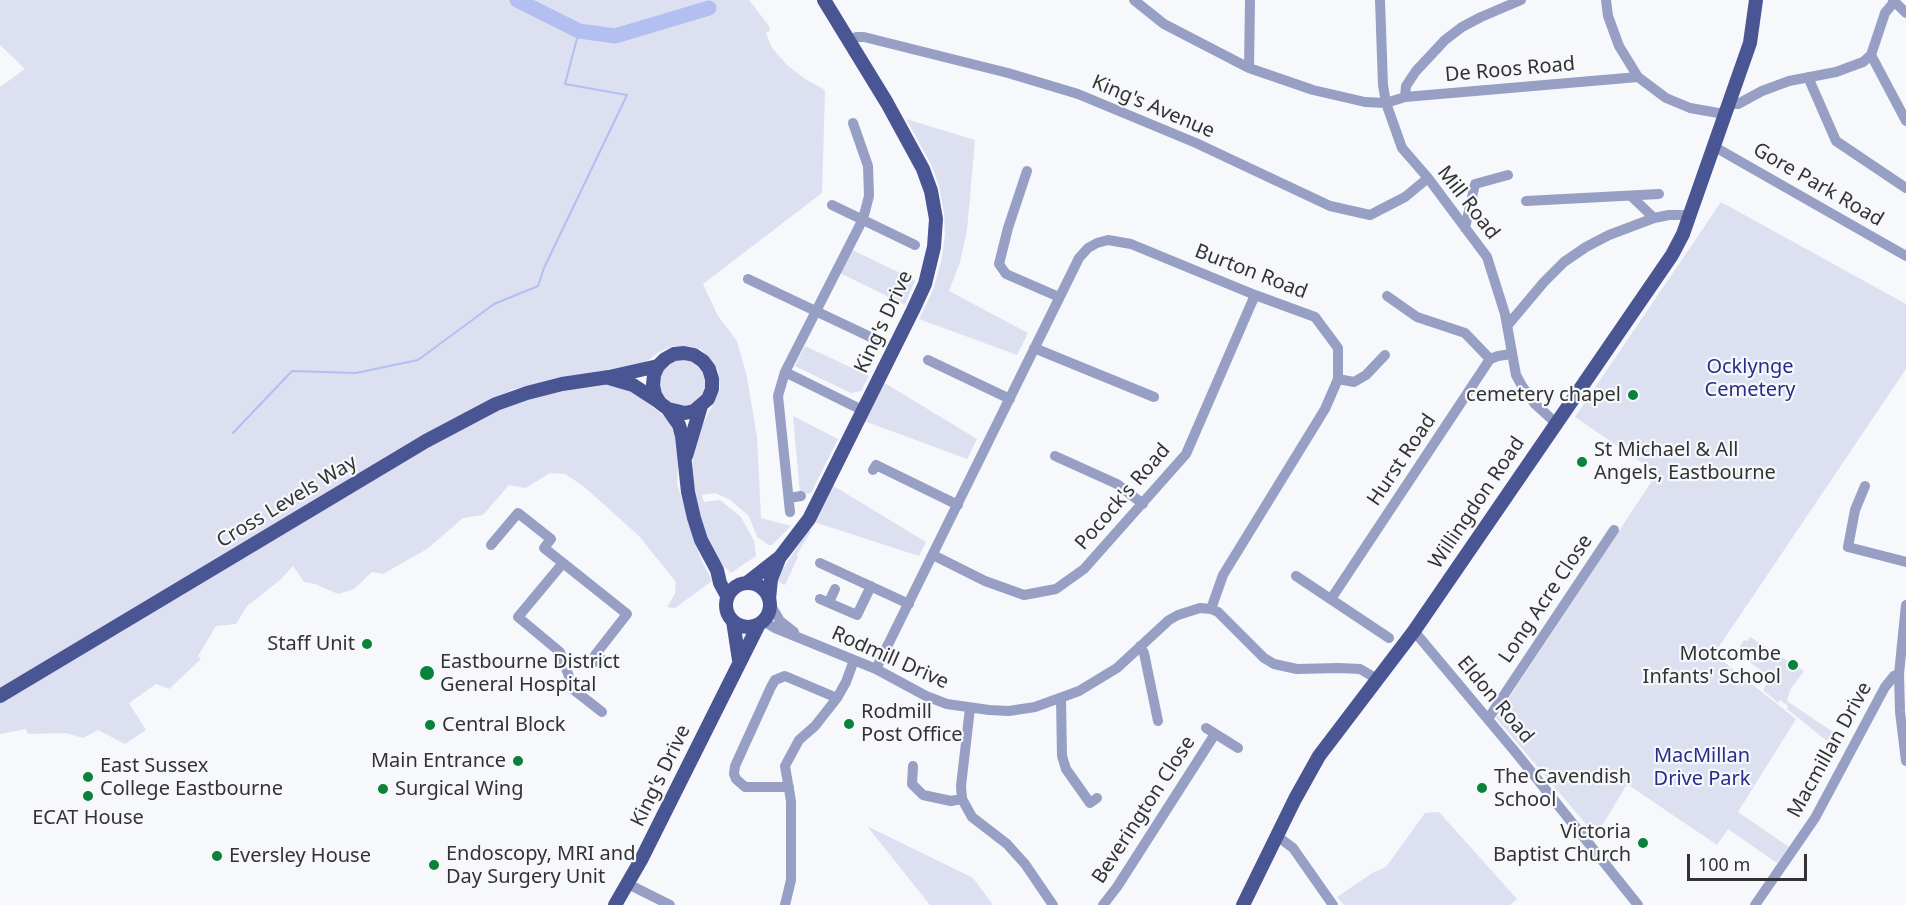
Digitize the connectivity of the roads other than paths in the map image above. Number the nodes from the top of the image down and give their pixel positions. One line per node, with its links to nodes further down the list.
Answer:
1 (824, 0): 10 (main road, King's Drive)
2 (1134, 0): 12 (street)
3 (1250, 0): 12 (street)
4 (1380, 0): 16 (street, Mill Road)
5 (1521, 0): 15 (street)
6 (1606, 0): 13 (street)
7 (1756, 0): 17 (main road, Willingdon Road)
8 (1893, 1): 9 (street); 11 (street)
9 (1906, 13)
10 (849, 41): 23 (street, King's Avenue); 55 (main road, King's Drive)
11 (1870, 56): 14 (street); 18 (street)
12 (1249, 68): 16 (street)
13 (1638, 77): 15 (street, De Roos Road); 17 (street)
14 (1808, 77): 17 (street); 24 (street)
15 (1405, 97): 16 (street, De Roos Road)
16 (1386, 104): 23 (street, Mill Road)
17 (1727, 109): 20 (main road, Willingdon Road)
18 (1906, 121)
19 (853, 123): 31 (street)
20 (1713, 146): 29 (main road, Willingdon Road); 34 (street, Gore Park Road)
21 (1027, 171): 38 (street)
22 (1508, 175): 32 (street)
23 (1428, 178): 32 (street, Mill Road)
24 (1906, 188)
25 (1659, 194): 26 (street)
26 (1631, 196): 27 (street); 30 (street)
27 (1526, 201)
28 (832, 205): 31 (street)
29 (1690, 215): 30 (street); 56 (main road, Willingdon Road)
30 (1654, 218): 40 (street)
31 (863, 219): 33 (street); 39 (street)
32 (1465, 228): 40 (street, Mill Road)
33 (915, 245)
34 (1906, 255)
35 (748, 279): 39 (street)
36 (1255, 295): 38 (street, Burton Road); 50 (street, Burton Road); 63 (street, Pocock's Road)
37 (1387, 296): 46 (street)
38 (1059, 297): 42 (street, Burton Road)
39 (816, 312): 41 (street); 48 (street)
40 (1507, 326): 43 (street, Mill Road)
41 (880, 342)
42 (1034, 348): 51 (street); 52 (street, Burton Road)
43 (1511, 354): 46 (street); 56 (street, Mill Road)
44 (1385, 356): 50 (street)
45 (928, 360): 52 (street)
46 (1490, 360): 79 (street, Hurst Road)
47 (658, 366): 49 (main road, Cross Levels Way); 53 (main road, Cross Levels Way); 54 (main road, Cross Levels Way)
48 (785, 372): 55 (street); 62 (street)
49 (609, 378): 53 (main road, Cross Levels Way); 96 (main road, Cross Levels Way)
50 (1338, 379): 83 (street, Burton Road)
51 (1154, 397)
52 (1010, 399): 64 (street, Burton Road)
53 (664, 406): 54 (main road); 58 (main road, Cross Levels Way)
54 (701, 406): 58 (main road, Cross Levels Way)
55 (864, 411): 69 (main road, King's Drive)
56 (1556, 423): 86 (main road, Willingdon Road)
57 (1055, 456): 63 (street)
58 (684, 461): 73 (main road, Cross Levels Way)
59 (873, 470): 64 (street)
60 (1865, 486): 70 (street)
61 (801, 496): 62 (street)
62 (789, 498): 65 (street)
63 (1143, 504): 68 (street, Pocock's Road)
64 (958, 505): 68 (street, Burton Road)
65 (790, 512)
66 (1614, 530): 101 (street, Long Acre Close)
67 (491, 545): 71 (street)
68 (933, 555): 81 (street, Burton Road)
69 (780, 557): 75 (main road, King's Drive); 80 (main road, King's Drive)
70 (1906, 562)
71 (563, 563): 90 (street); 100 (street)
72 (820, 563): 76 (street)
73 (717, 570): 75 (main road); 78 (main road, Cross Levels Way)
74 (1296, 576): 79 (street)
75 (746, 583): 78 (main road); 80 (main road)
76 (871, 586): 77 (street); 81 (street)
77 (835, 589)
78 (727, 596): 84 (main road)
79 (1331, 599): 87 (street)
80 (770, 602): 85 (main road); 88 (street, Rodmill Drive)
81 (909, 604): 93 (street, Burton Road)
82 (1906, 606): 94 (street)
83 (1211, 609): 89 (street, Rodmill Drive); 95 (street)
84 (733, 621): 85 (main road); 92 (main road)
85 (761, 623): 88 (street, Rodmill Drive); 92 (main road, King's Drive)
86 (1414, 631): 95 (main road, Willingdon Road); 101 (street, Eldon Road)
87 (1389, 638)
88 (801, 639): 91 (street, Rodmill Drive)
89 (1140, 646): 98 (street, Rodmill Drive); 102 (street)
90 (603, 660)
91 (854, 660): 93 (street, Rodmill Drive); 97 (street)
92 (739, 662): 110 (main road, King's Drive)
93 (876, 669): 99 (street, Rodmill Drive)
94 (1899, 674): 104 (street); 119 (street, Macmillan Drive)
95 (1377, 679): 109 (main road, Willingdon Road)
96 (0, 696)
97 (837, 698): 106 (street); 106 (street)
98 (1061, 699): 99 (street, Rodmill Drive); 107 (street)
99 (970, 708): 108 (street)
100 (602, 712)
101 (1488, 719): 118 (street, Eldon Road)
102 (1158, 721)
103 (1238, 748): 115 (street, Beverington Close)
104 (1905, 755)
105 (913, 766): 108 (street)
106 (789, 787): 113 (street)
107 (1097, 798)
108 (962, 799): 114 (street)
109 (1277, 836): 116 (main road, Willingdon Road); 117 (street)
110 (628, 884): 111 (main road, King's Drive); 112 (street)
111 (615, 905)
112 (670, 905)
113 (785, 905)
114 (1053, 905)
115 (1103, 905)
116 (1243, 905)
117 (1333, 905)
118 (1638, 905)
119 (1755, 905)

